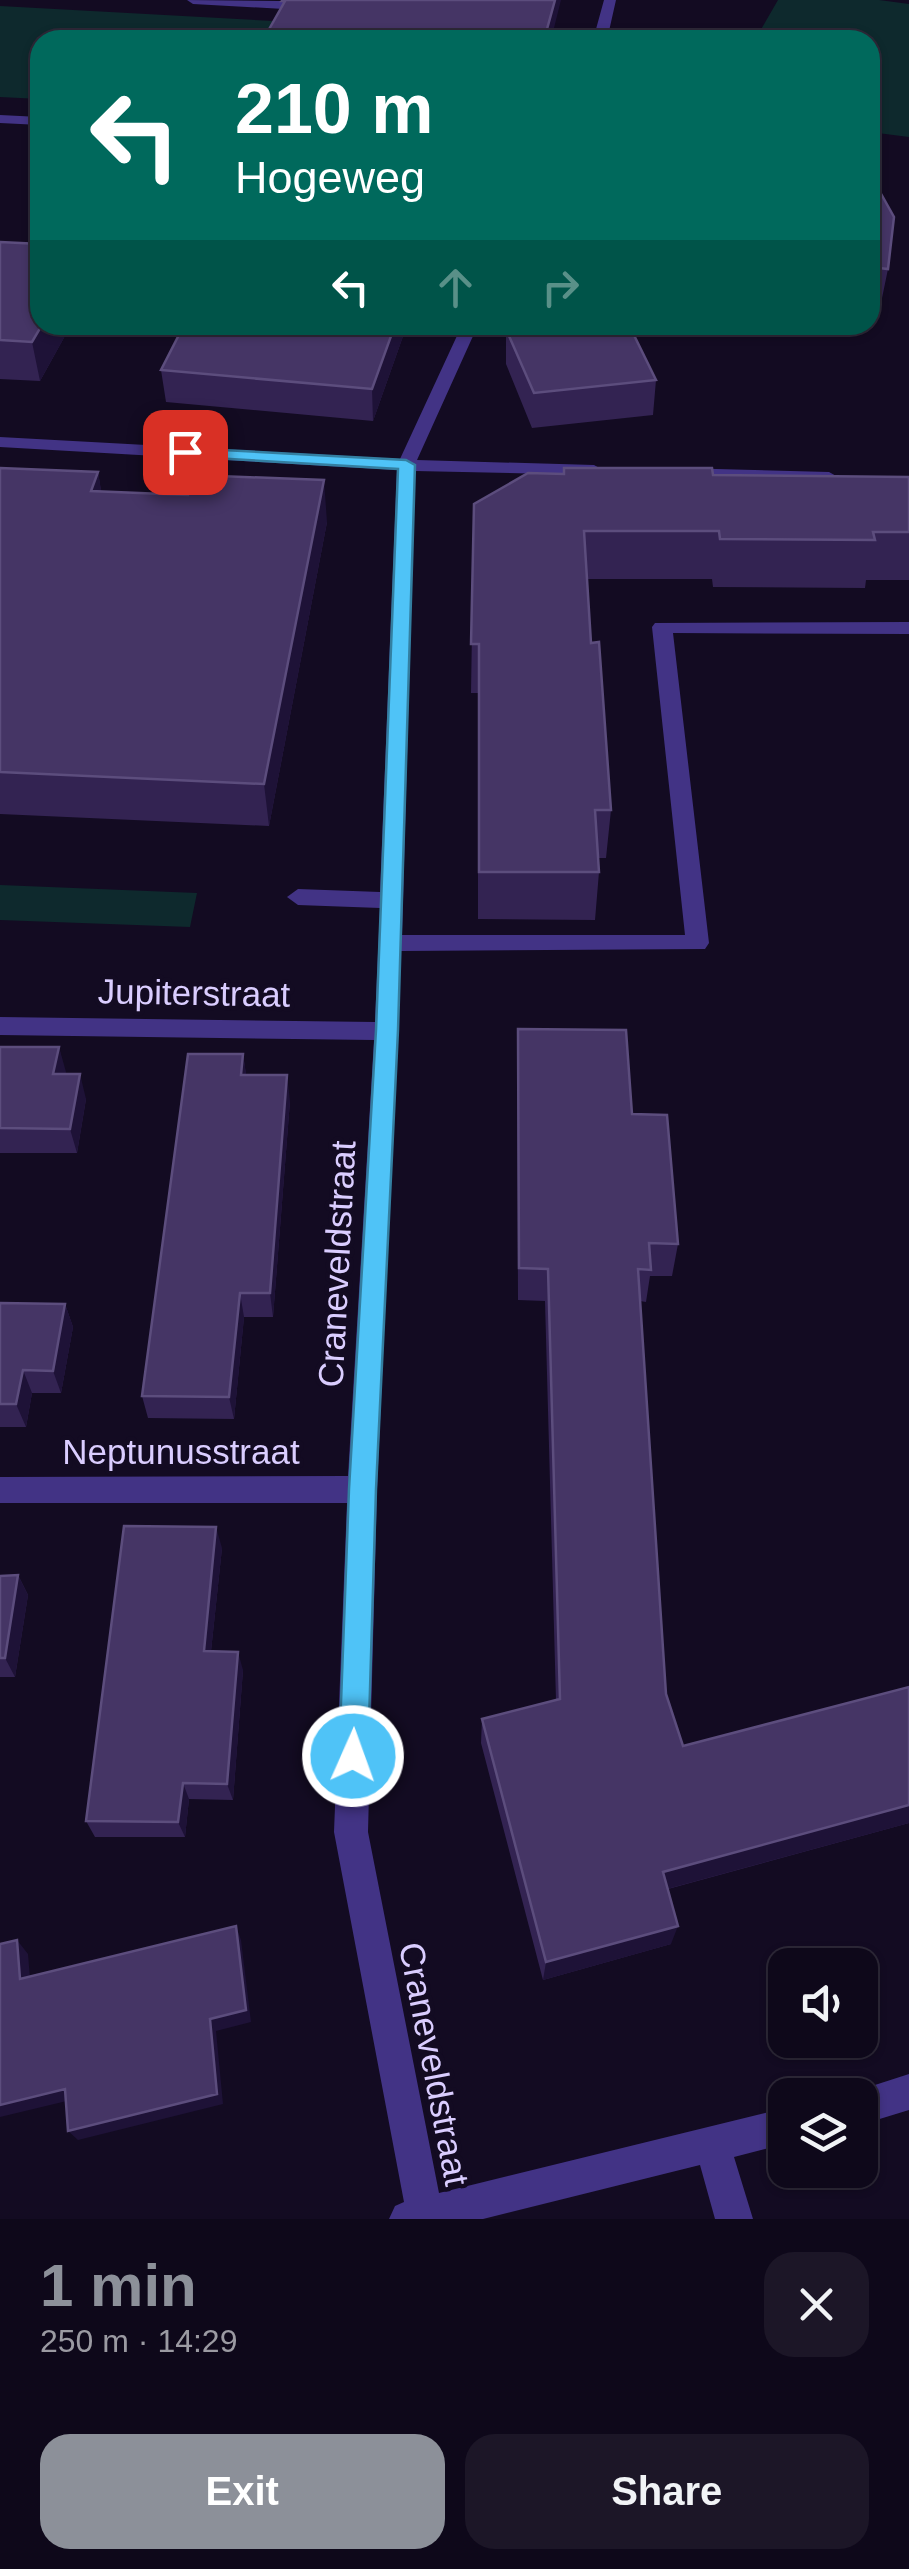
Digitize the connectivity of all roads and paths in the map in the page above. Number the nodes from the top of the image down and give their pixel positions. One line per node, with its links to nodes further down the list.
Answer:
1 (193, 0): 2 (street)
2 (286, 0)
3 (610, 0): 4 (street)
4 (602, 30)
5 (0, 118): 6 (street)
6 (30, 120)
7 (465, 335): 9 (street, Craneveldstraat)
8 (0, 442): 9 (street)
9 (406, 465): 10 (street); 15 (street, Craneveldstraat)
10 (619, 471)
11 (658, 472): 12 (street)
12 (851, 478)
13 (909, 628): 16 (street)
14 (298, 898): 15 (street)
15 (392, 900): 16 (street, Craneveldstraat)
16 (389, 943): 18 (street, Craneveldstraat)
17 (0, 1026): 18 (street, Jupiterstraat)
18 (387, 1030): 19 (street, Craneveldstraat)
19 (362, 1489): 20 (street, Neptunusstraat); 25 (street, Craneveldstraat)
20 (0, 1490)
21 (909, 2092): 22 (street)
22 (878, 2101)
23 (768, 2130): 24 (street)
24 (712, 2144): 25 (street); 26 (street)
25 (416, 2217)
26 (734, 2219)

